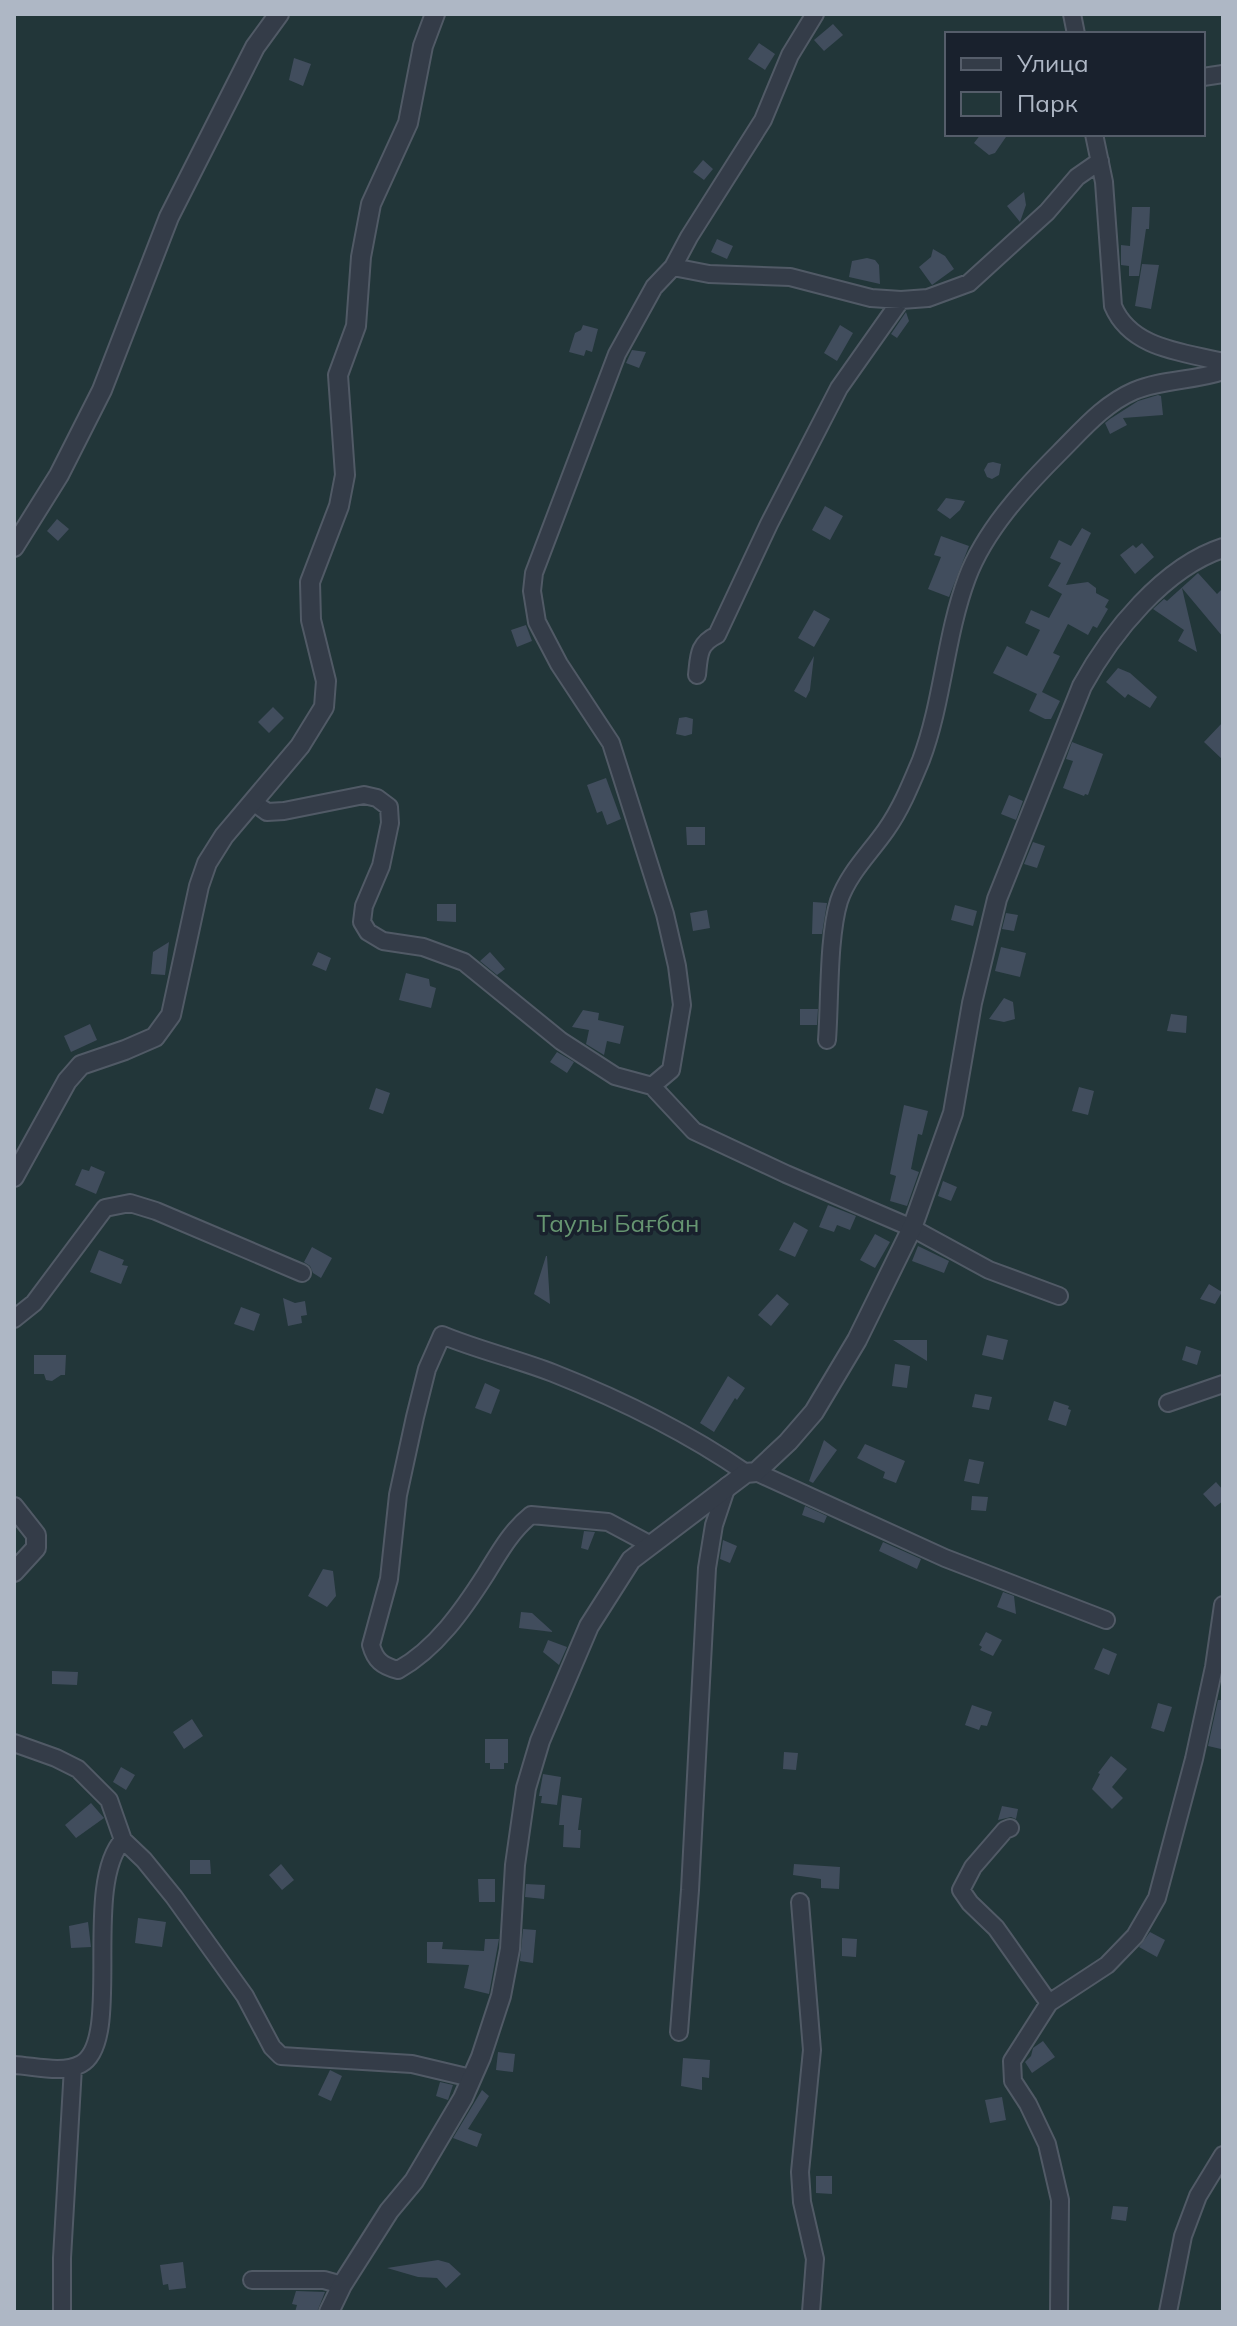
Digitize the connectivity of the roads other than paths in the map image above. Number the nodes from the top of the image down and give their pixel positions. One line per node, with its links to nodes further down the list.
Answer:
1 (279, 14): 10 (street)
2 (435, 14): 13 (street)
3 (815, 14): 6 (street)
4 (1094, 136): 5 (street)
5 (1100, 161): 7 (street); 8 (street)
6 (673, 267): 7 (street); 15 (street)
7 (901, 300): 12 (street)
8 (1223, 362)
9 (1223, 371): 14 (street)
10 (14, 547)
11 (1223, 548): 17 (street)
12 (697, 675)
13 (253, 802): 15 (street); 16 (street)
14 (827, 1040)
15 (652, 1086): 17 (street)
16 (14, 1177)
17 (912, 1228): 19 (street); 23 (street)
18 (302, 1273): 20 (street)
19 (1059, 1296)
20 (14, 1319)
21 (1223, 1384): 22 (street)
22 (1168, 1403)
23 (751, 1472): 24 (street); 26 (street); 29 (street)
24 (727, 1486): 26 (street); 35 (street)
25 (14, 1507): 27 (street)
26 (651, 1545): 38 (street)
27 (15, 1573)
28 (1223, 1605): 34 (street)
29 (1106, 1620)
30 (14, 1743): 32 (street)
31 (1010, 1828): 34 (street)
32 (123, 1840): 37 (street); 38 (street)
33 (800, 1902): 44 (street)
34 (1049, 2003): 45 (street)
35 (679, 2032)
36 (14, 2065): 37 (street)
37 (73, 2067): 42 (street)
38 (471, 2078): 41 (street)
39 (1223, 2155): 46 (street)
40 (252, 2280): 41 (street)
41 (342, 2285): 43 (street)
42 (62, 2312)
43 (329, 2312)
44 (811, 2312)
45 (1059, 2312)
46 (1168, 2312)

